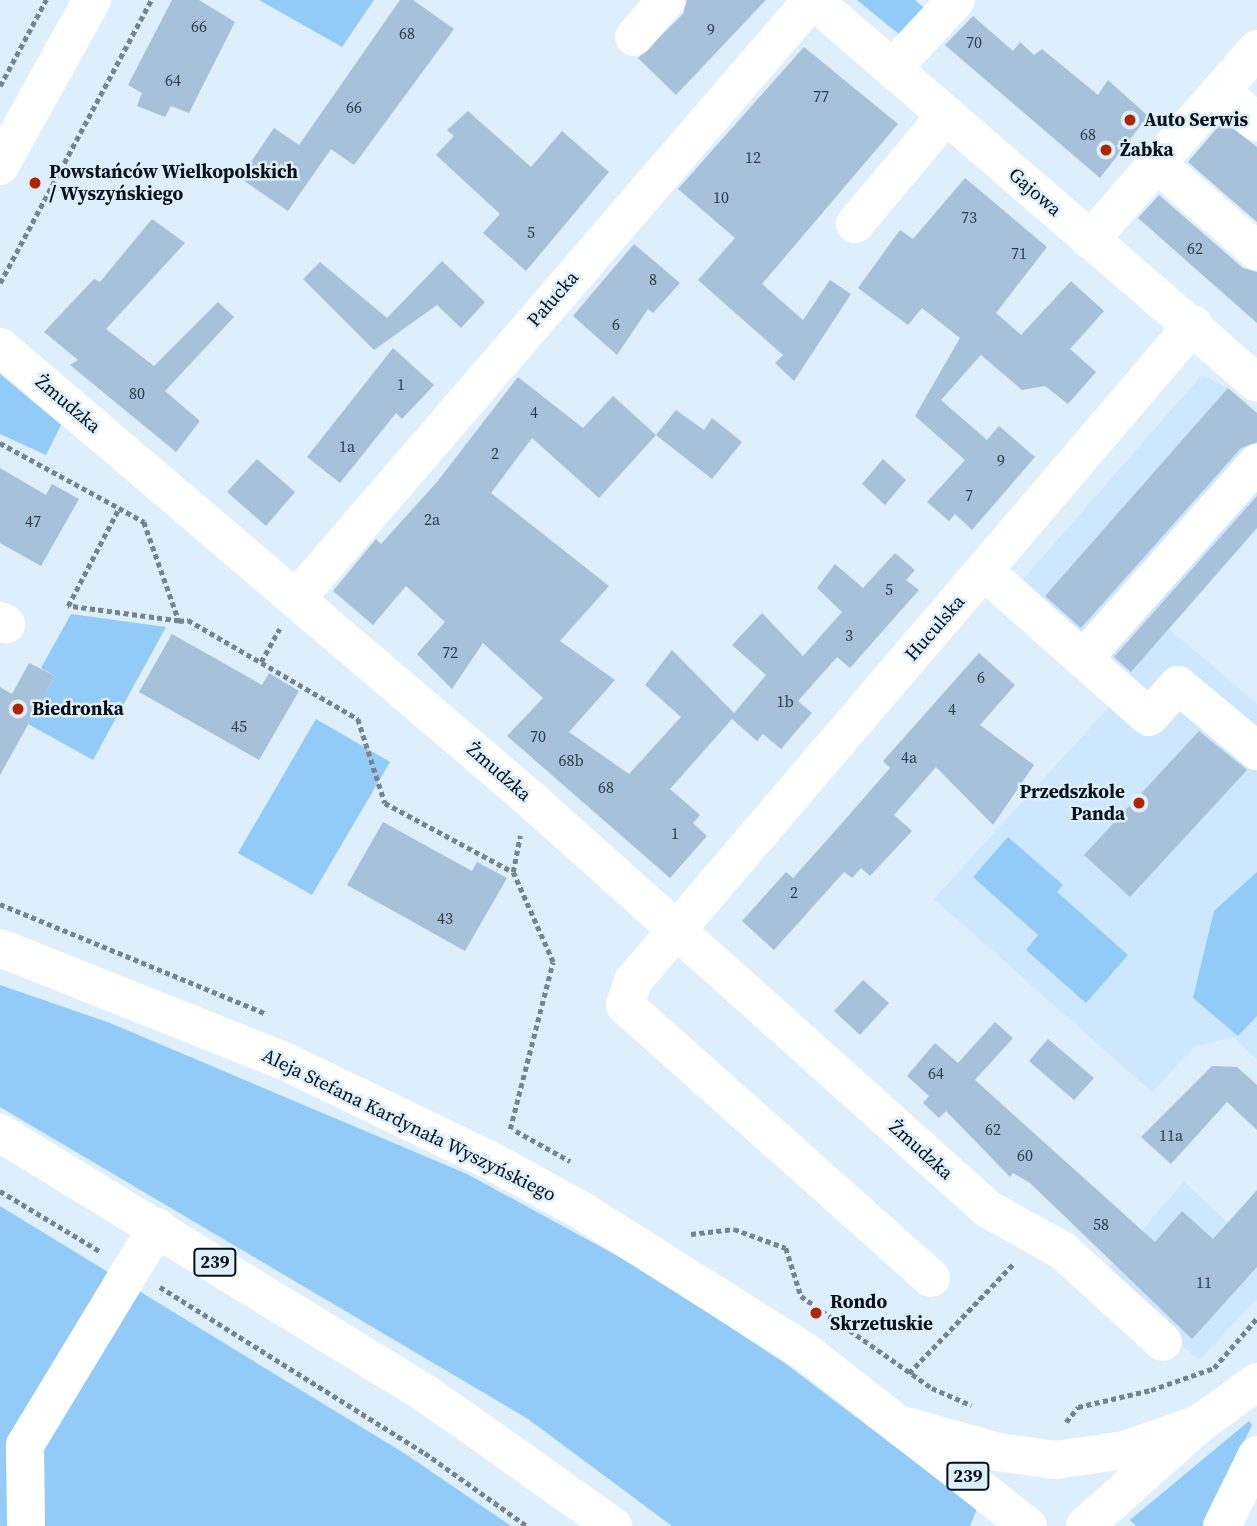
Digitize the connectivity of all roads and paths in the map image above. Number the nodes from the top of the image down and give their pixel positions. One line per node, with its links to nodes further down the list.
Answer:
1 (46, 0): 10 (path)
2 (92, 0): 15 (street)
3 (151, 0): 19 (path)
4 (666, 0): 7 (street)
5 (813, 0): 9 (street, Gajowa); 28 (street, Pałucka)
6 (956, 0): 9 (street)
7 (634, 37)
8 (1257, 49): 11 (street)
9 (892, 69): 12 (street, Gajowa)
10 (0, 86)
11 (1221, 91): 13 (street); 14 (street)
12 (946, 115): 16 (street); 17 (street, Gajowa)
13 (1257, 122)
14 (1157, 164): 17 (street); 18 (street)
15 (0, 166)
16 (855, 223)
17 (1090, 240): 21 (street, Gajowa)
18 (1257, 251)
19 (2, 272): 20 (path)
20 (0, 283)
21 (1194, 325): 23 (street, Gajowa); 27 (street, Huculska)
22 (0, 347): 28 (street, Żmudzka)
23 (1257, 383)
24 (0, 443): 26 (path)
25 (1257, 463): 30 (street)
26 (119, 508): 29 (path); 29 (path)
27 (984, 570): 30 (street); 34 (street, Huculska)
28 (296, 599): 32 (street, Żmudzka)
29 (180, 621): 33 (path)
30 (1083, 659): 31 (street)
31 (1257, 751)
32 (528, 797): 33 (path); 34 (street, Żmudzka)
33 (513, 872): 36 (path)
34 (676, 931): 40 (street, Żmudzka); 42 (street, Huculska)
35 (0, 948): 48 (street, Aleja Stefana Kardynała Wyszyńskiego / 239)
36 (510, 1129)
37 (0, 1133): 39 (street, 239)
38 (0, 1191): 41 (path)
39 (157, 1227): 41 (street); 53 (street, 239)
40 (1038, 1237): 44 (street, Żmudzka); 45 (path)
41 (131, 1269): 51 (street); 52 (path)
42 (932, 1278)
43 (1257, 1318): 49 (path)
44 (1163, 1342)
45 (909, 1373)
46 (1257, 1382): 47 (street)
47 (1199, 1424): 48 (street); 55 (street)
48 (906, 1426): 54 (street, Aleja Stefana Kardynała Wyszyńskiego / 239)
49 (1056, 1433)
50 (1257, 1455): 56 (street)
51 (26, 1526)
52 (527, 1526)
53 (613, 1526)
54 (1028, 1526)
55 (1085, 1526)
56 (1223, 1526)

